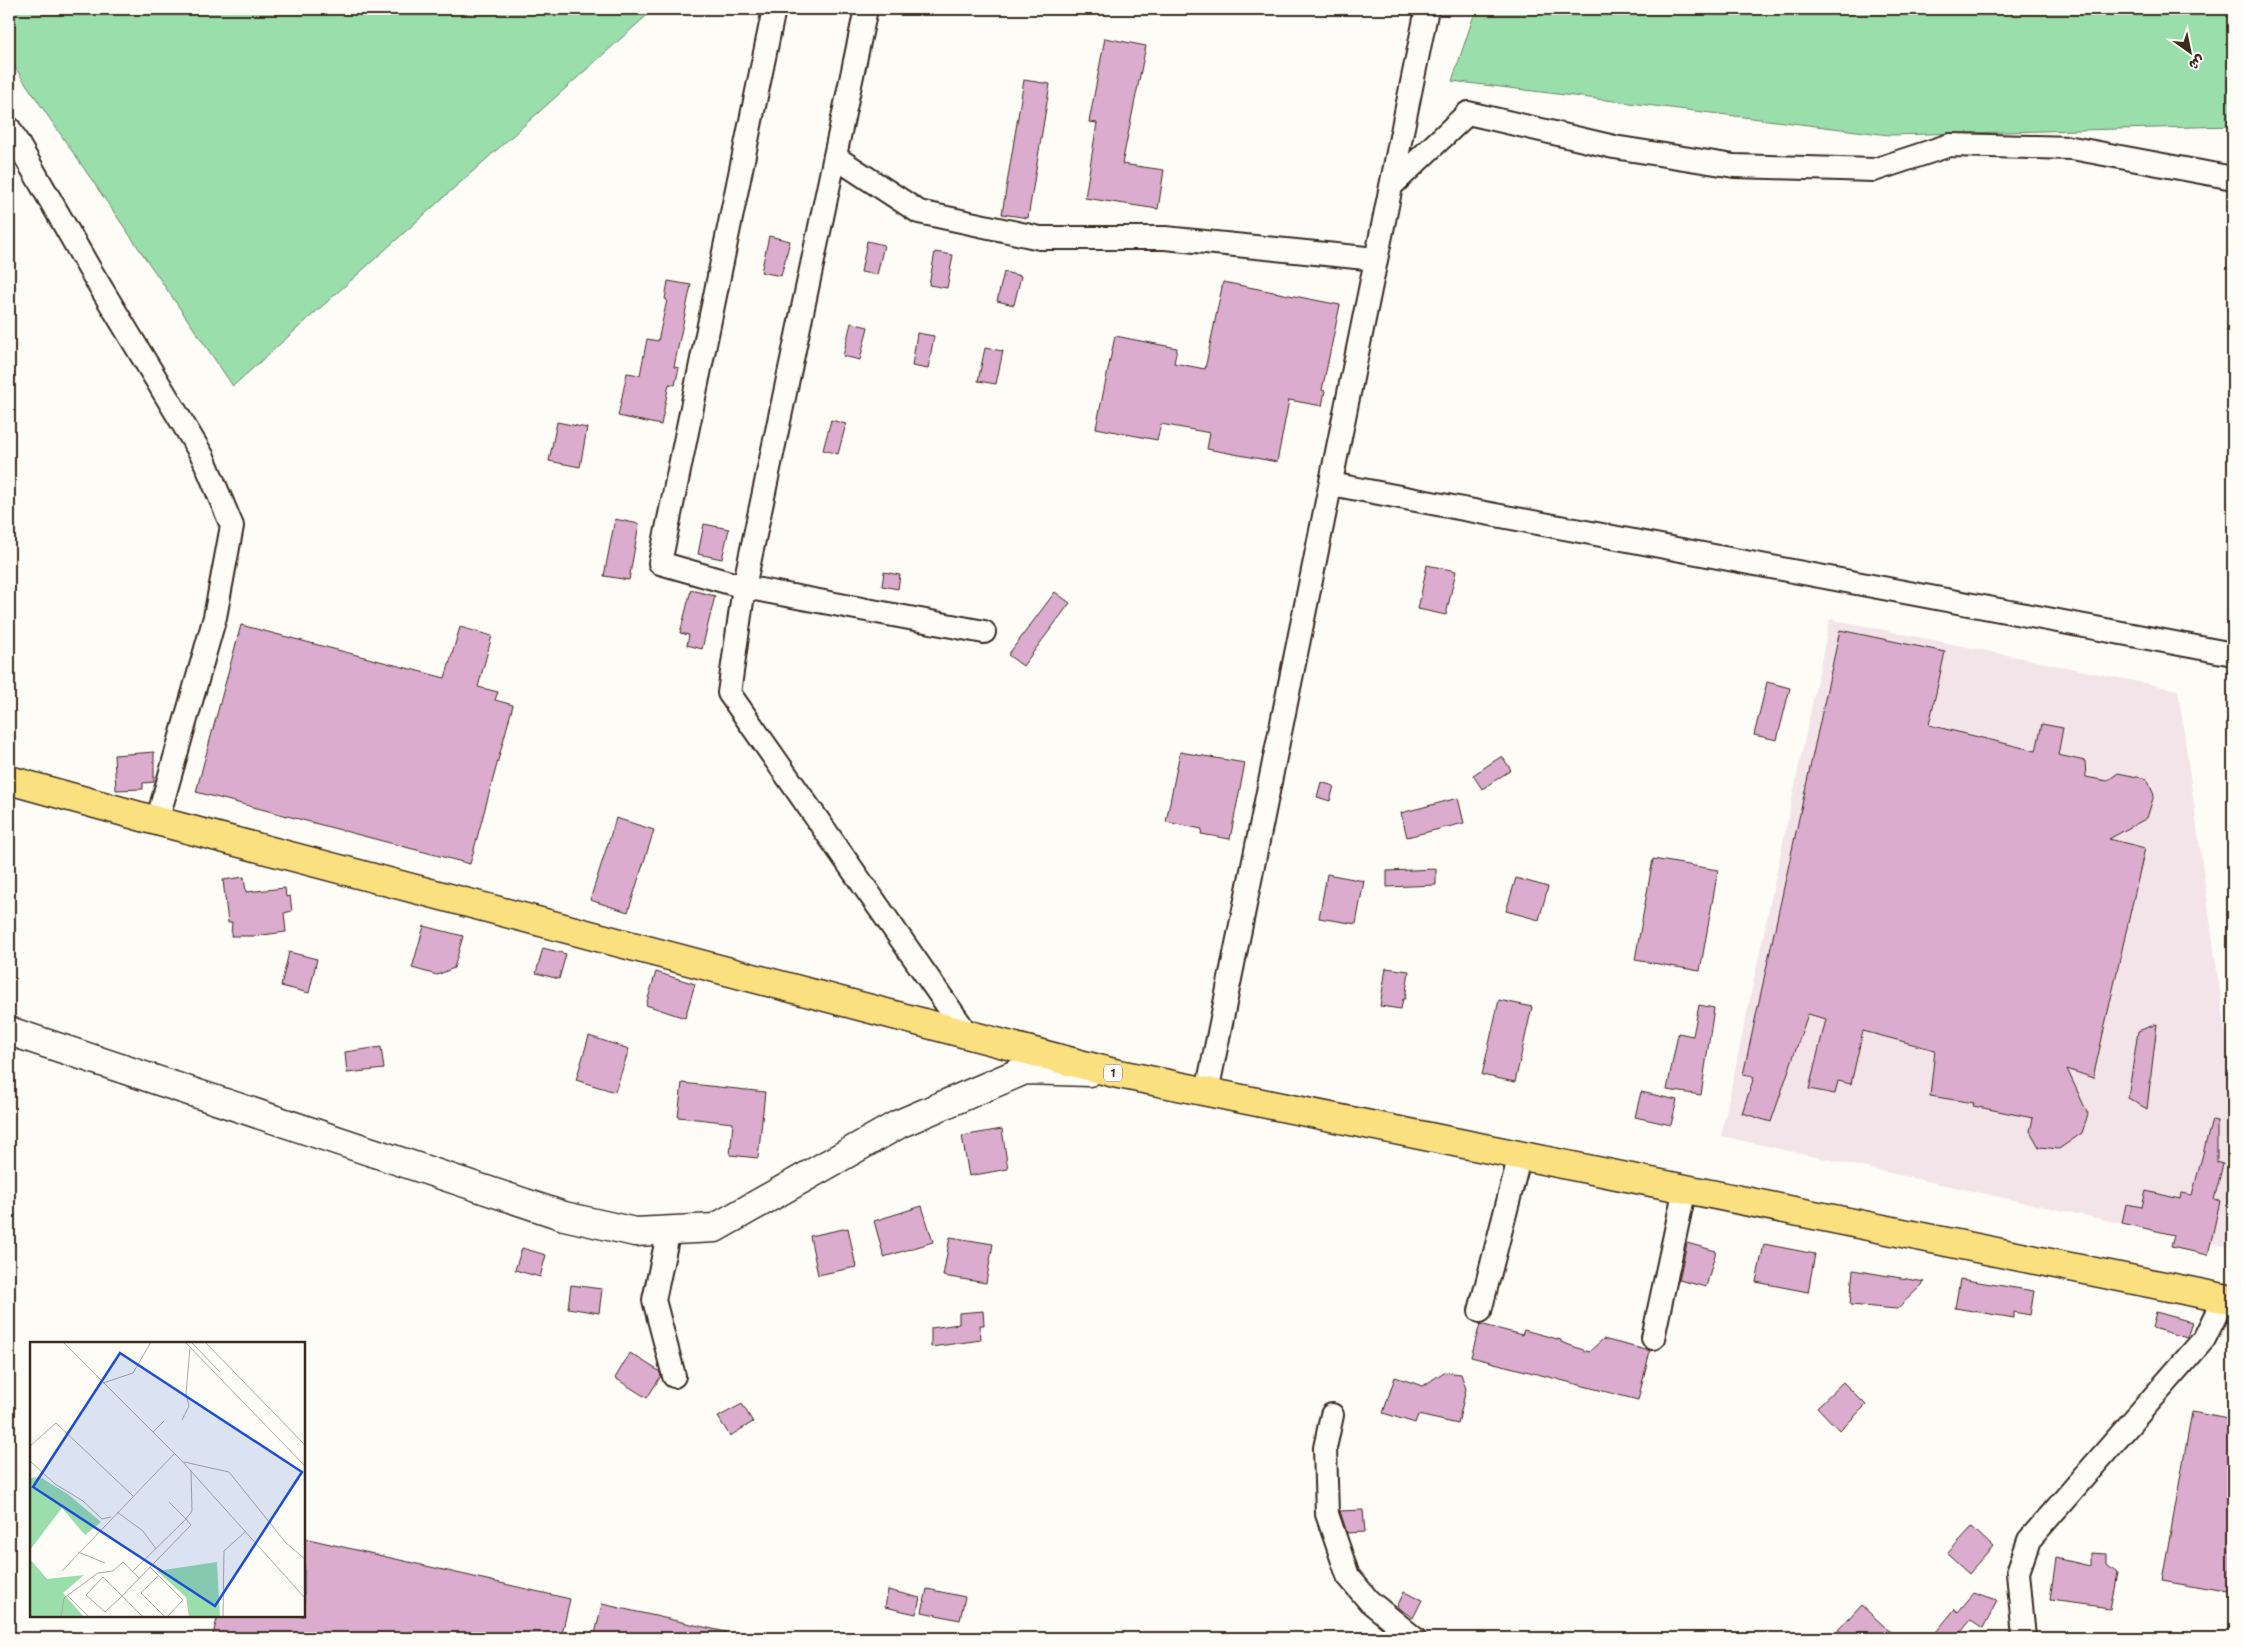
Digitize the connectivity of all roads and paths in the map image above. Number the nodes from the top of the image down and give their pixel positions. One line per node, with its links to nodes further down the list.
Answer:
1 (774, 9): 10 (street)
2 (866, 9): 5 (street)
3 (1426, 9): 7 (street)
4 (9, 128): 14 (street)
5 (834, 158): 8 (street); 10 (street)
6 (2233, 178): 7 (street)
7 (1391, 186): 8 (street)
8 (1376, 259): 9 (street)
9 (1331, 484): 12 (street); 18 (street)
10 (744, 587): 11 (street); 16 (street)
11 (984, 632)
12 (2233, 654)
13 (9, 780): 14 (main road, 1)
14 (157, 822): 16 (main road, 1)
15 (9, 1031): 21 (street)
16 (968, 1035): 17 (main road, 1)
17 (1114, 1073): 18 (main road, 1); 21 (street)
18 (1207, 1092): 19 (main road, 1)
19 (1520, 1155): 20 (main road, 1); 23 (street)
20 (1685, 1188): 22 (main road, 1); 24 (street)
21 (669, 1230): 25 (street)
22 (2229, 1299): 28 (street)
23 (1480, 1312)
24 (1653, 1338)
25 (674, 1376)
26 (1332, 1415): 27 (street)
27 (1414, 1638)
28 (2024, 1638)

